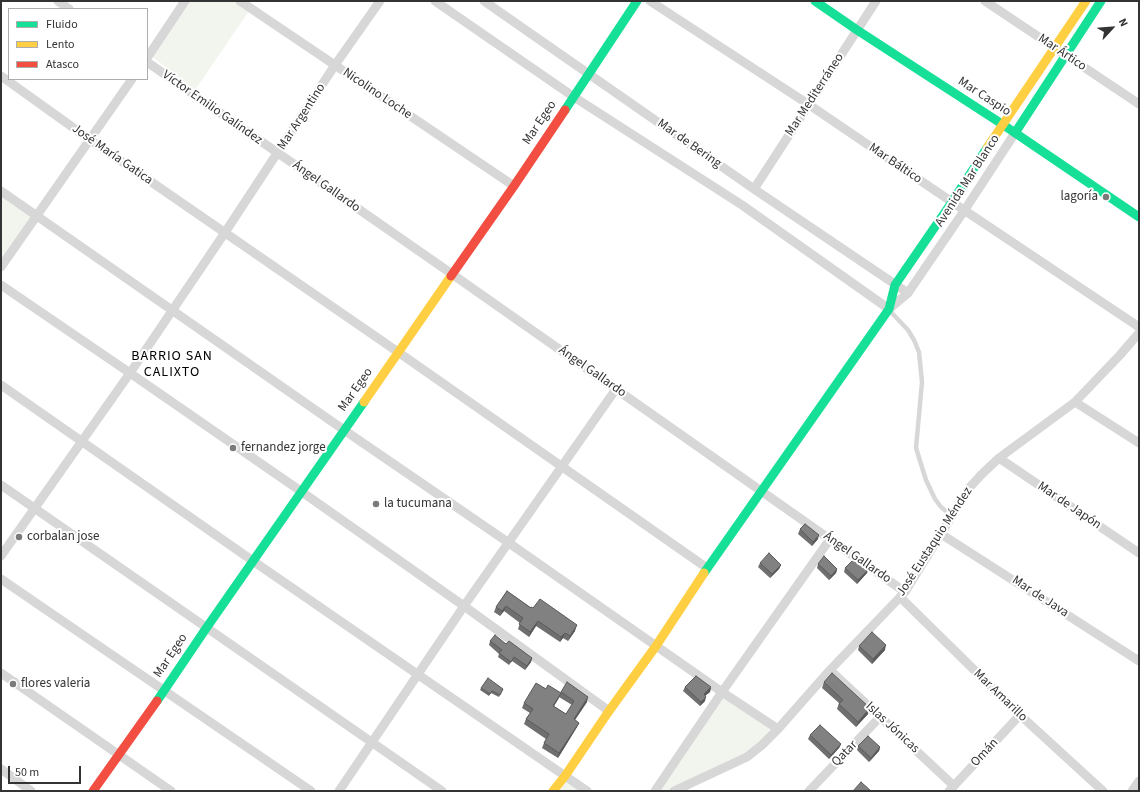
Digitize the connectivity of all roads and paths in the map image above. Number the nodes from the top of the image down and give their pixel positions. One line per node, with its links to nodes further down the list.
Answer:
1 (58, 1): 14 (street)
2 (185, 1): 18 (street)
3 (240, 1): 20 (street, Nicolino Loche)
4 (380, 1): 20 (street, Mar Argentino)
5 (435, 1): 24 (street)
6 (484, 1): 21 (street, Mar de Bering)
7 (637, 1): 21 (street, Mar Egeo)
8 (650, 1): 25 (street, Mar Báltico)
9 (815, 1): 15 (street, Mar Caspio)
10 (876, 1): 15 (street, Mar Mediterráneo)
11 (985, 1): 16 (street, Mar Ártico)
12 (1086, 1): 16 (street, Avenida Mar Blanco)
13 (1101, 1): 17 (street, Avenida Mar Blanco)
14 (68, 8)
15 (857, 30): 25 (street, Mar Mediterráneo); 27 (street, Mar Caspio)
16 (1055, 48): 17 (street, Mar Ártico); 27 (street, Avenida Mar Blanco)
17 (1065, 55): 26 (street, Mar Ártico); 28 (street, Avenida Mar Blanco)
18 (148, 56)
19 (148, 63): 30 (street, Víctor Emilio Galíndez)
20 (335, 65): 30 (street, Mar Argentino); 31 (street, Nicolino Loche)
21 (588, 75): 24 (street, Mar Egeo); 32 (street, Mar de Bering)
22 (1, 76): 29 (street, José María Gatica)
23 (131, 80): 29 (street)
24 (574, 96): 31 (street, Mar Egeo); 45 (street)
25 (808, 104): 32 (street, Mar Mediterráneo); 34 (street, Mar Báltico)
26 (1139, 104)
27 (1002, 124): 28 (street, Mar Caspio); 34 (street, Avenida Mar Blanco)
28 (1015, 133): 35 (street, Avenida Mar Blanco); 37 (street, Mar Caspio)
29 (89, 139): 36 (street); 38 (street, José María Gatica)
30 (278, 153): 38 (street, Mar Argentino); 40 (street, Ángel Gallardo)
31 (514, 186): 40 (street, Mar Egeo)
32 (754, 189): 42 (street, Mar de Bering)
33 (1, 191): 36 (street)
34 (952, 202): 35 (street, Mar Báltico); 42 (street, Avenida Mar Blanco)
35 (964, 210): 43 (street, Avenida Mar Blanco); 46 (street, Mar Báltico)
36 (37, 216): 39 (street); 44 (street)
37 (1139, 217)
38 (224, 234): 44 (street, Mar Argentino); 48 (street, José María Gatica)
39 (1, 267)
40 (452, 274): 48 (street, Mar Egeo); 51 (street, Ángel Gallardo)
41 (1, 285): 49 (street)
42 (895, 285): 43 (street, Mar de Bering); 45 (street)
43 (908, 293): 45 (street, Avenida Mar Blanco)
44 (172, 310): 49 (street, Mar Argentino); 53 (street)
45 (889, 310): 59 (street); 62 (lane)
46 (1139, 327)
47 (1139, 333): 52 (street, José Eustaquio Méndez)
48 (398, 352): 53 (street, Mar Egeo); 57 (street, José María Gatica)
49 (130, 372): 54 (street, Mar Argentino); 60 (street)
50 (1, 384): 54 (street)
51 (616, 389): 57 (street); 59 (street, Ángel Gallardo)
52 (1075, 402): 55 (street); 56 (street, José Eustaquio Méndez)
53 (344, 430): 60 (street, Mar Egeo); 65 (street)
54 (82, 441): 61 (street, Mar Argentino); 68 (street)
55 (1139, 443)
56 (999, 458): 62 (street, José Eustaquio Méndez); 66 (street, Mar de Japón)
57 (562, 467): 65 (street); 69 (street, José María Gatica)
58 (1, 485): 61 (street)
59 (761, 491): 64 (street, Ángel Gallardo); 69 (street)
60 (302, 492): 68 (street, Mar Egeo); 72 (street)
61 (34, 508): 67 (street, Mar Argentino); 73 (street)
62 (952, 516): 63 (street, José Eustaquio Méndez)
63 (942, 534): 71 (street, José Eustaquio Méndez); 75 (street, Mar de Java)
64 (830, 539): 71 (street, Ángel Gallardo); 80 (street)
65 (509, 543): 72 (street); 74 (street)
66 (1139, 553)
67 (1, 556)
68 (253, 561): 73 (street, Mar Egeo); 78 (street)
69 (707, 568): 74 (street)
70 (1, 579): 79 (street)
71 (903, 595): 76 (street, José Eustaquio Méndez); 82 (street, Mar Amarillo)
72 (464, 606): 78 (street); 81 (street)
73 (207, 627): 79 (street, Mar Egeo); 85 (street)
74 (656, 646): 80 (street); 81 (street)
75 (1139, 661)
76 (830, 670): 83 (street, Islas Jónicas); 84 (street, José Eustaquio Méndez)
77 (1, 673): 86 (street)
78 (418, 675): 85 (street); 88 (street)
79 (164, 690): 86 (street, Mar Egeo); 96 (street)
80 (722, 692): 84 (street); 101 (street)
81 (609, 711): 88 (street)
82 (1020, 715): 90 (street, Omán); 91 (street, Mar Amarillo)
83 (880, 717): 90 (street, Islas Jónicas); 92 (street, Qatar)
84 (778, 729): 102 (street, José Eustaquio Méndez)
85 (372, 743): 97 (street); 98 (street)
86 (118, 754): 94 (street, Mar Egeo); 95 (street)
87 (1, 770): 93 (street)
88 (565, 776): 99 (street); 100 (street)
89 (1139, 781): 104 (street)
90 (952, 788)
91 (1092, 788): 103 (street, Mar Amarillo)
92 (816, 789)
93 (31, 791)
94 (92, 791)
95 (171, 791)
96 (311, 791)
97 (339, 791)
98 (442, 791)
99 (553, 791)
100 (587, 791)
101 (655, 791)
102 (674, 791)
103 (1103, 791)
104 (1132, 791)

